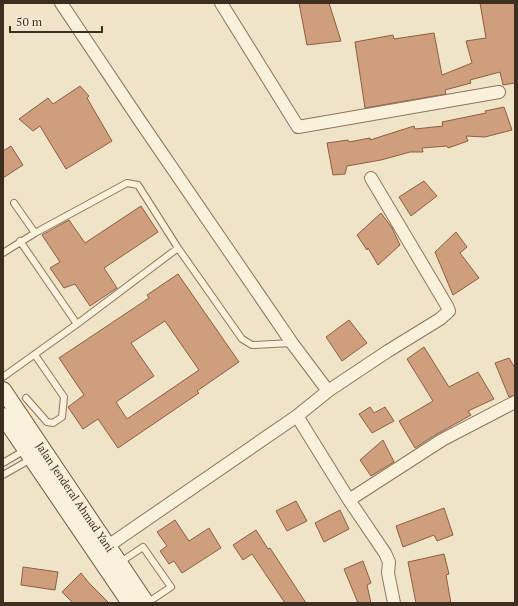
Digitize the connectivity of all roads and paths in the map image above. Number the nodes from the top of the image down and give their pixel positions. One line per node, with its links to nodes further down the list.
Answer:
1 (61, 3): 11 (street)
2 (221, 3): 3 (street)
3 (499, 92)
4 (371, 178): 15 (street)
5 (14, 203): 6 (lane)
6 (35, 233): 7 (lane); 8 (lane)
7 (20, 241): 9 (lane); 10 (lane)
8 (178, 248): 10 (lane); 11 (lane)
9 (3, 252)
10 (77, 324): 12 (lane)
11 (292, 343): 15 (street)
12 (35, 355): 13 (lane); 17 (lane)
13 (3, 377)
14 (3, 390): 17 (main road, Jalan Jenderal Ahmad Yani)
15 (328, 391): 18 (street)
16 (515, 402): 22 (street)
17 (11, 408): 19 (main road); 23 (main road, Jalan Jenderal Ahmad Yani)
18 (297, 416): 22 (street); 23 (street)
19 (30, 454): 20 (lane); 21 (lane); 25 (main road)
20 (3, 464)
21 (3, 475)
22 (349, 500): 27 (street)
23 (108, 546): 24 (main road, Jalan Jenderal Ahmad Yani)
24 (119, 563): 26 (main road, Jalan Jenderal Ahmad Yani); 26 (lane)
25 (130, 603)
26 (147, 603)
27 (394, 603)

